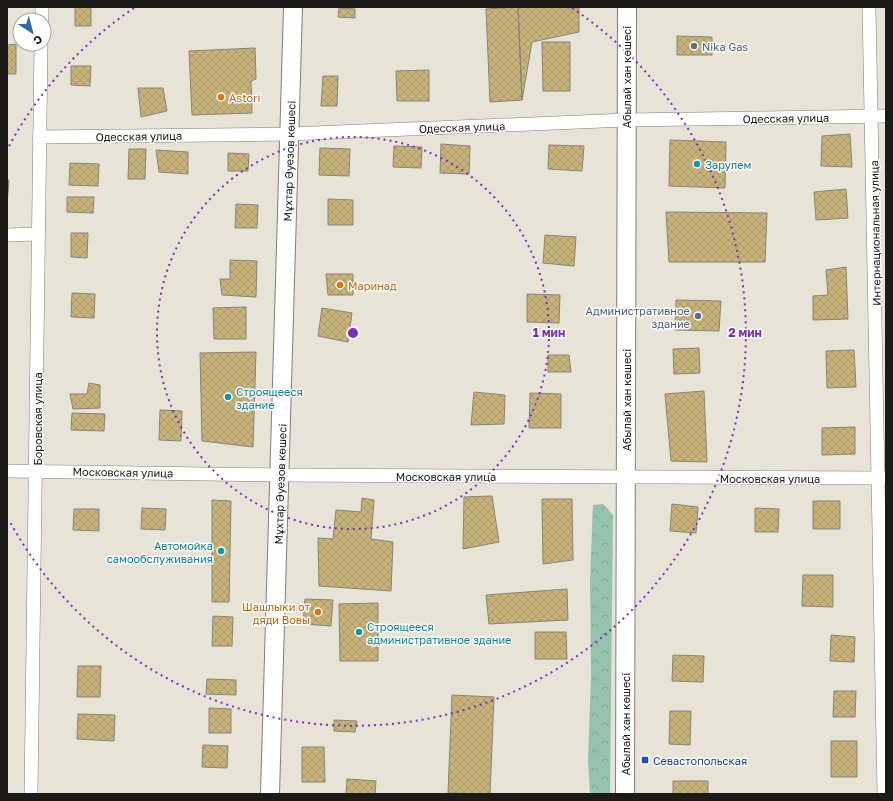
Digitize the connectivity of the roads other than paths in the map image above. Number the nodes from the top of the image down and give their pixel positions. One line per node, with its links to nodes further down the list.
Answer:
1 (293, 7): 8 (main road, Мұхтар Әуезов көшесі)
2 (627, 7): 7 (main road, Абылай хан көшесі)
3 (870, 7): 6 (street, Интернациональная улица)
4 (41, 52): 9 (street, Боровская улица)
5 (886, 116): 6 (street, Одесская улица)
6 (873, 117): 7 (street, Одесская улица); 16 (street, Интернациональная улица)
7 (626, 120): 8 (street, Одесская улица); 15 (main road, Абылай хан көшесі)
8 (290, 134): 9 (street, Одесская улица); 14 (main road, Мұхтар Әуезов көшесі)
9 (39, 137): 10 (street, Боровская улица)
10 (37, 234): 11 (street); 13 (street, Боровская улица)
11 (7, 235)
12 (7, 471): 13 (street, Московская улица)
13 (36, 471): 14 (street, Московская улица); 17 (street, Боровская улица)
14 (280, 475): 15 (street, Московская улица); 18 (main road, Мұхтар Әуезов көшесі)
15 (626, 477): 16 (street, Московская улица); 19 (main road, Абылай хан көшесі)
16 (882, 478): 20 (street, Интернациональная улица)
17 (31, 794)
18 (270, 794)
19 (625, 794)
20 (884, 794)

